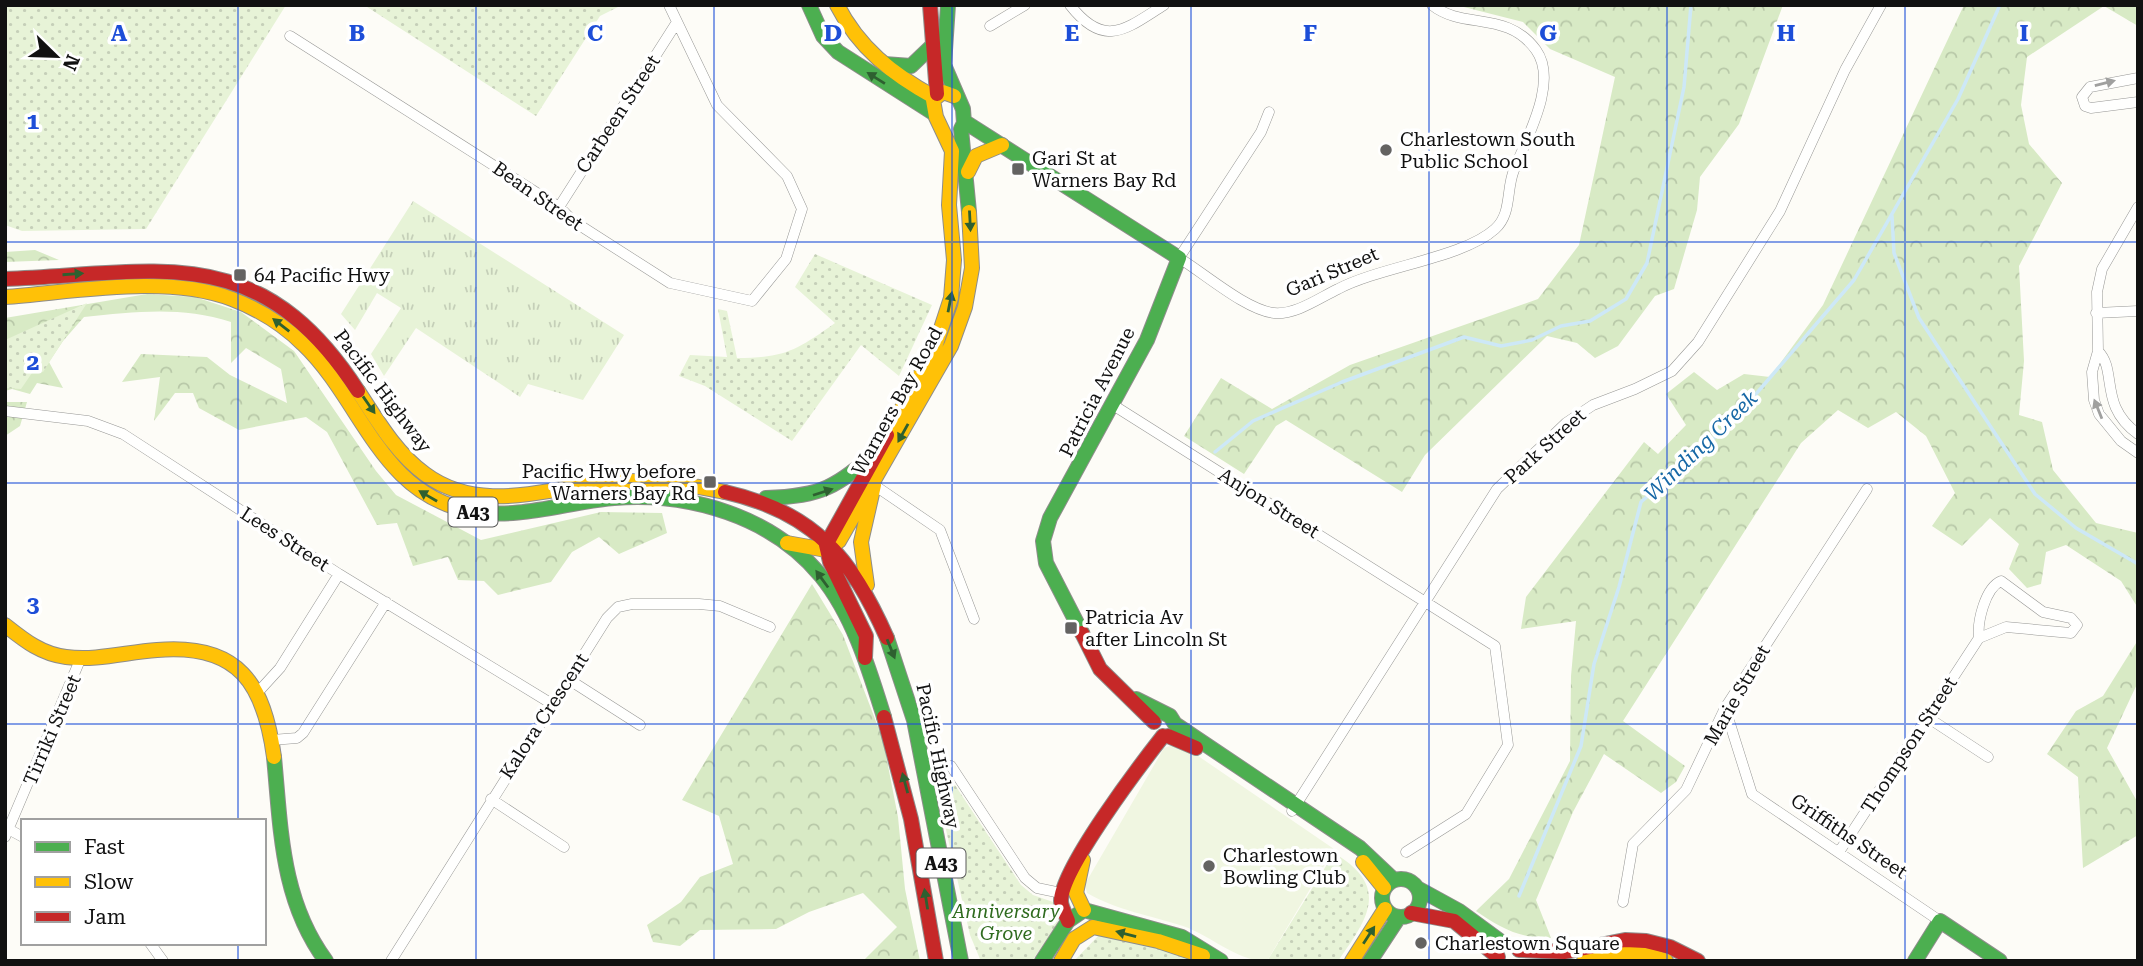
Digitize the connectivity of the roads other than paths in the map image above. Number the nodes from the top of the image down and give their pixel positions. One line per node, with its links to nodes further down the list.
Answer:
1 (669, 5): 11 (street)
2 (809, 5): 21 (main road, one-way to 2)
3 (837, 5): 15 (main road)
4 (930, 5): 14 (main road, Warners Bay Road)
5 (948, 5): 18 (main road, Warners Bay Road)
6 (1025, 5): 12 (street)
7 (1070, 5): 8 (street)
8 (1164, 5)
9 (1432, 5): 27 (street, Gari Street)
10 (1881, 5): 45 (street, Park Street)
11 (677, 22): 25 (street, Carbeen Street); 25 (street, Bean Street)
12 (990, 26)
13 (290, 36): 25 (street, Bean Street)
14 (933, 45): 15 (main road); 17 (main road, Warners Bay Road)
15 (883, 64): 17 (main road)
16 (2138, 78): 19 (street, one-way to 16)
17 (936, 95): 18 (main road); 21 (main road, Warners Bay Road)
18 (954, 96): 22 (main road, Warners Bay Road)
19 (2138, 102)
20 (1269, 113): 27 (street, Patricia Avenue)
21 (938, 120): 22 (main road); 36 (main road, Warners Bay Road, one-way to 21)
22 (963, 126): 23 (main road, Gari Street); 24 (main road, Warners Bay Road)
23 (1002, 145): 24 (main road); 27 (main road, Gari Street)
24 (967, 175): 38 (main road, Warners Bay Road, one-way to 38)
25 (559, 206)
26 (2138, 207): 31 (street)
27 (1179, 258): 33 (main road, Patricia Avenue)
28 (5, 279): 40 (main road, Pacific Highway / A43, one-way to 40)
29 (5, 297): 41 (main road, Pacific Highway / A43, one-way to 29)
30 (2138, 311): 31 (street)
31 (2096, 313): 32 (street)
32 (2098, 351): 35 (street); 37 (street, one-way to 32)
33 (1113, 405): 45 (street, Anjon Street); 59 (main road, Patricia Avenue)
34 (5, 411): 43 (street, Lees Street)
35 (2138, 433)
36 (878, 451): 40 (main road, one-way to 36); 42 (main road, Warners Bay Road)
37 (2138, 453)
38 (874, 485): 42 (main road, Warners Bay Road); 44 (main road); 47 (street)
39 (1867, 489): 56 (street, Marie Street)
40 (755, 498): 42 (main road, Pacific Highway / A43)
41 (786, 543): 42 (main road); 52 (main road, Pacific Highway / A43, one-way to 41)
42 (829, 546): 44 (main road, Pacific Highway / A43); 52 (main road)
43 (339, 574): 46 (street, Lees Street); 54 (street)
44 (869, 597): 79 (main road, Pacific Highway / A43, one-way to 79)
45 (1425, 601): 64 (street, Park Street); 68 (street, Anjon Street)
46 (386, 603): 55 (street, Lees Street); 60 (street)
47 (974, 619)
48 (5, 625): 51 (main road)
49 (770, 627): 53 (street, Kalora Crescent)
50 (1979, 638): 50 (street, Thompson Street); 57 (street, Thompson Street)
51 (80, 660): 54 (main road); 65 (street, Tirriki Street)
52 (865, 661): 85 (main road, Pacific Highway / A43, one-way to 52)
53 (568, 679): 55 (street, Kalora Crescent); 58 (street)
54 (259, 691): 60 (main road)
55 (552, 704): 63 (street, Kalora Crescent)
56 (1725, 708): 69 (street, Griffiths Street); 73 (street, Marie Street)
57 (1927, 716): 61 (street); 69 (street, Thompson Street)
58 (640, 726)
59 (1163, 727): 64 (main road, Patricia Avenue); 66 (main road)
60 (272, 740): 83 (main road)
61 (1988, 757)
62 (951, 766): 72 (street)
63 (491, 799): 67 (street); 84 (street, Kalora Crescent)
64 (1294, 807): 70 (main road, Patricia Avenue)
65 (8, 834)
66 (1089, 842): 72 (main road); 75 (main road)
67 (564, 847)
68 (1406, 852)
69 (1839, 852): 78 (street, Griffiths Street)
70 (1389, 884): 71 (main road, Patricia Avenue); 74 (main road)
71 (1417, 888): 76 (main road); 81 (main road, Patricia Avenue)
72 (1061, 892): 77 (main road)
73 (1623, 902)
74 (1385, 909): 76 (main road); 92 (main road, one-way to 74)
75 (1084, 910): 77 (main road); 91 (main road)
76 (1405, 915): 81 (main road); 93 (main road)
77 (1068, 921): 88 (main road)
78 (1940, 921): 97 (main road); 98 (main road, Griffiths Street)
79 (953, 922): 86 (main road, Pacific Highway / A43); 87 (main road)
80 (151, 945): 82 (street)
81 (1508, 954): 96 (main road)
82 (163, 961)
83 (326, 961)
84 (391, 961)
85 (936, 961)
86 (961, 961)
87 (975, 961)
88 (1042, 961)
89 (1061, 961): 90 (main road, one-way to 89)
90 (1214, 961)
91 (1221, 961)
92 (1352, 961)
93 (1370, 961)
94 (1584, 961): 95 (main road)
95 (1667, 961)
96 (1698, 961)
97 (1915, 961)
98 (2000, 961)

